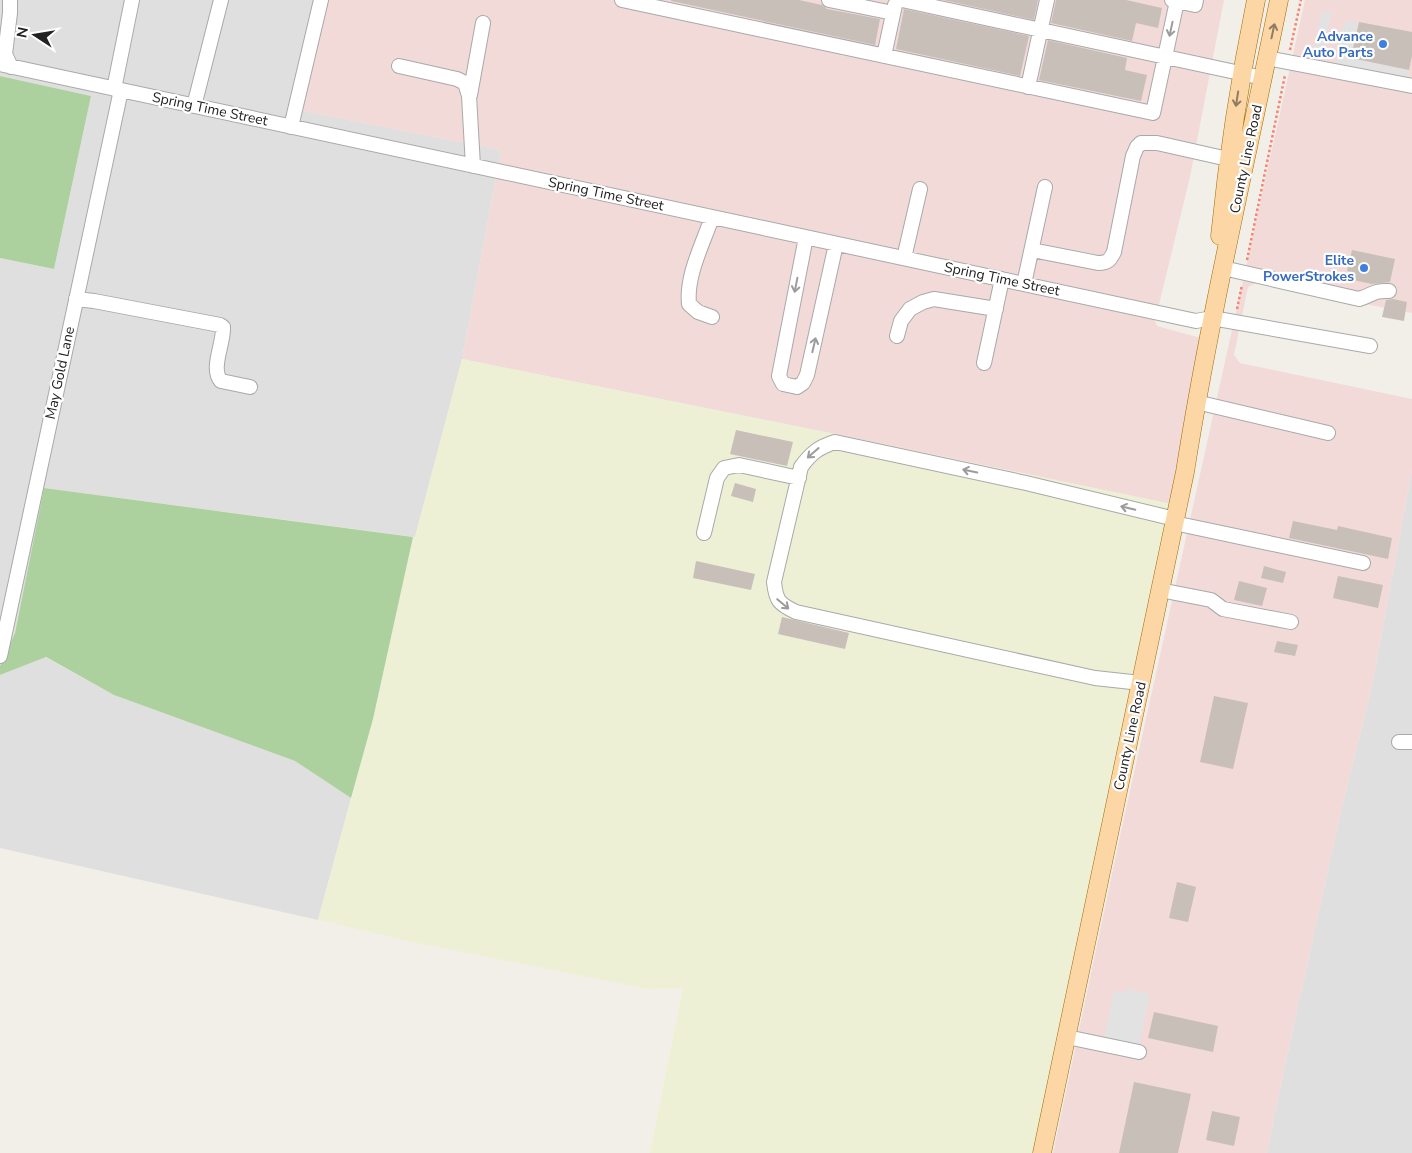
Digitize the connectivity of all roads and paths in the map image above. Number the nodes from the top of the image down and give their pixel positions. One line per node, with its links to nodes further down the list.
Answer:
1 (10, 0): 21 (street)
2 (132, 0): 27 (street, May Gold Lane)
3 (221, 0): 29 (street)
4 (321, 0): 30 (street)
5 (622, 0): 17 (street)
6 (829, 0): 14 (street)
7 (902, 0): 16 (street)
8 (1047, 0): 16 (street)
9 (1196, 0): 13 (street)
10 (1256, 0): 23 (main road, County Line Road)
11 (1279, 0): 19 (main road, County Line Road, one-way to 11)
12 (1301, 0): 20 (path)
13 (1175, 1): 18 (street, one-way to 18)
14 (895, 7): 17 (street)
15 (483, 23): 28 (street)
16 (1040, 30): 18 (street); 26 (street)
17 (884, 56): 26 (street)
18 (1165, 57): 23 (street); 26 (street)
19 (1267, 58): 20 (street); 24 (main road, County Line Road)
20 (1288, 62): 25 (street); 41 (path)
21 (5, 66): 27 (street, Spring Time Street)
22 (399, 66): 28 (street)
23 (1241, 73): 24 (street); 31 (main road, County Line Road, one-way to 31)
24 (1263, 78): 40 (main road, County Line Road)
25 (1412, 86)
26 (1028, 87)
27 (117, 90): 29 (street, Spring Time Street); 45 (street, May Gold Lane)
28 (470, 96): 32 (street)
29 (194, 106): 30 (street, Spring Time Street)
30 (290, 127): 32 (street, Spring Time Street)
31 (1228, 159): 38 (street); 48 (main road, County Line Road)
32 (473, 166): 35 (street, Spring Time Street)
33 (1045, 187): 38 (street)
34 (920, 188): 39 (street)
35 (712, 217): 36 (street, Spring Time Street); 47 (street)
36 (806, 237): 37 (street, Spring Time Street); 37 (street, one-way to 37)
37 (836, 244): 39 (street, Spring Time Street)
38 (1032, 250): 43 (street)
39 (904, 258): 42 (street, Spring Time Street)
40 (1223, 268): 41 (street); 48 (main road, County Line Road)
41 (1245, 273): 44 (street); 49 (path)
42 (1002, 279): 43 (street, Spring Time Street); 46 (street)
43 (1024, 284): 48 (street, Spring Time Street)
44 (1389, 291)
45 (76, 299): 53 (street); 62 (street, May Gold Lane)
46 (996, 309): 50 (street); 52 (street)
47 (712, 317)
48 (1212, 318): 49 (street, Spring Time Street); 54 (main road, County Line Road)
49 (1234, 322): 51 (street, Spring Time Street)
50 (897, 336)
51 (1370, 346)
52 (984, 363)
53 (250, 387)
54 (1196, 402): 55 (street); 57 (main road, County Line Road)
55 (1328, 433)
56 (799, 478): 57 (street, one-way to 56); 58 (street); 63 (street, one-way to 63)
57 (1175, 521): 59 (street); 60 (main road, County Line Road)
58 (704, 533)
59 (1363, 562)
60 (1160, 590): 61 (street); 63 (main road, County Line Road)
61 (1291, 622)
62 (0, 656)
63 (1141, 683): 64 (main road, County Line Road)
64 (1067, 1037): 65 (street); 66 (main road, County Line Road)
65 (1139, 1052)
66 (1042, 1153)

